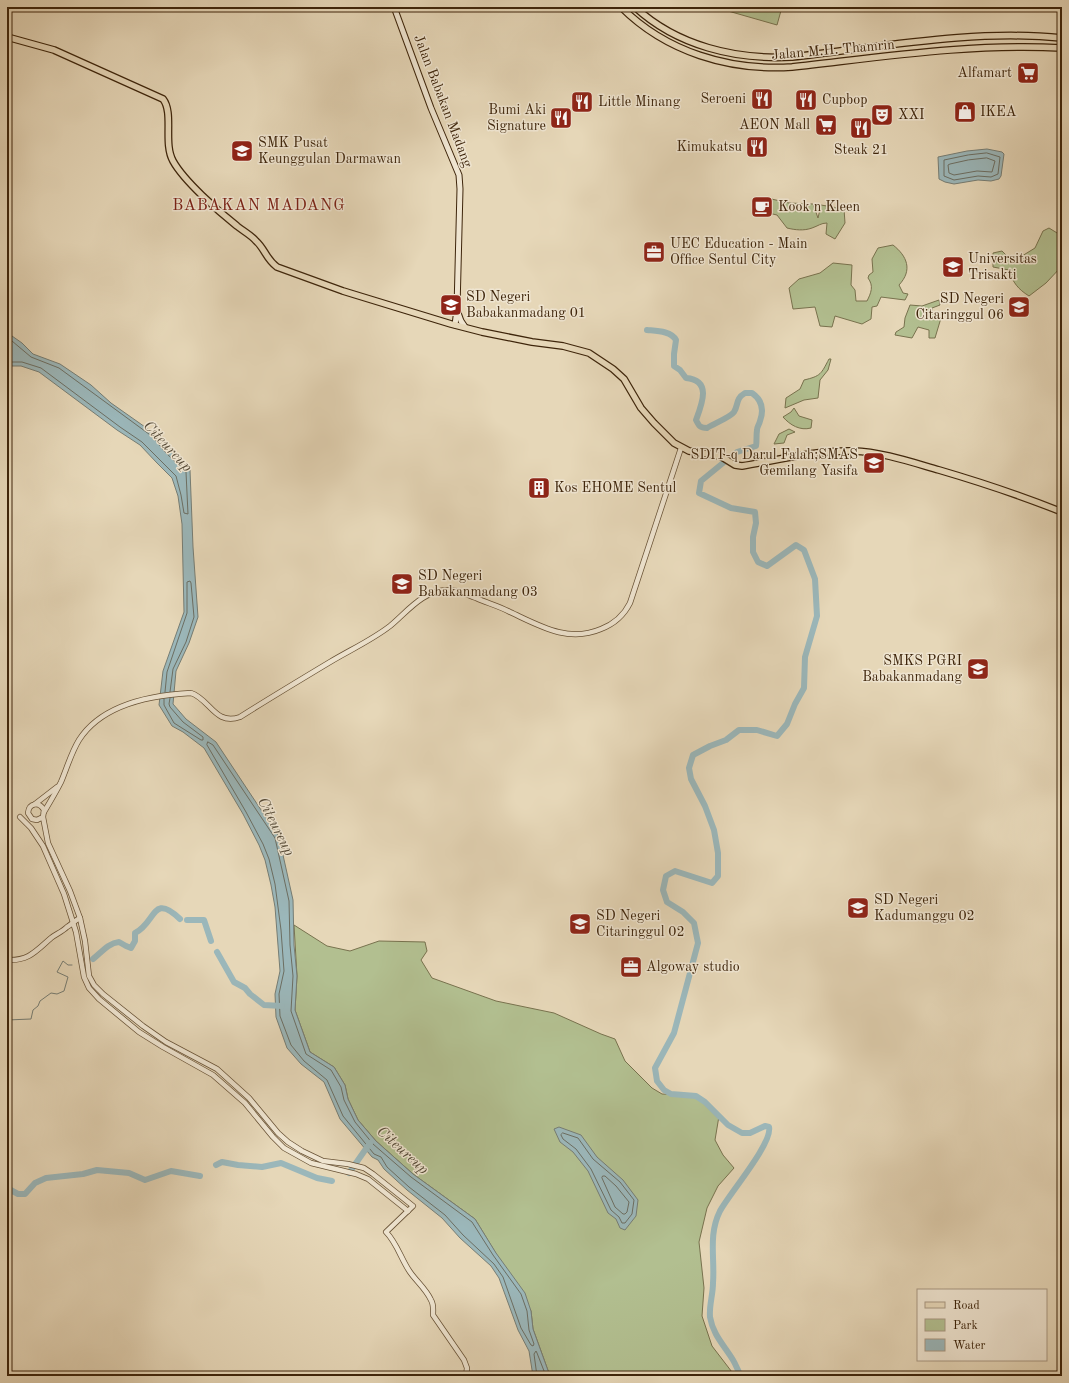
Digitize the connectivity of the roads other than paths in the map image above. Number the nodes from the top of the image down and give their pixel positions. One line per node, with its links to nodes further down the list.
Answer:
1 (394, 7): 13 (main road, Jalan Babakan Madang)
2 (621, 7): 5 (main road, Jalan M.H. Thamrin)
3 (634, 7): 4 (main road, Jalan M.H. Thamrin)
4 (643, 15): 5 (main road); 9 (main road, Jalan M.H. Thamrin)
5 (638, 21): 11 (main road, Jalan M.H. Thamrin)
6 (7, 37): 14 (main road)
7 (1062, 38): 10 (main road, Jalan M.H. Thamrin)
8 (1062, 48): 12 (main road, Jalan M.H. Thamrin)
9 (737, 55): 10 (main road, Jalan M.H. Thamrin); 11 (main road)
10 (747, 56): 12 (main road)
11 (736, 65): 12 (main road, Jalan M.H. Thamrin)
12 (747, 67)
13 (457, 309): 14 (main road, Jalan Babakan Madang); 15 (main road)
14 (454, 325): 15 (main road)
15 (465, 327): 16 (main road)
16 (681, 448): 17 (main road); 18 (street)
17 (1062, 512)
18 (60, 785): 19 (street); 20 (street)
19 (35, 804): 20 (street); 20 (street)
20 (43, 814): 22 (street)
21 (20, 817): 23 (street)
22 (80, 918): 23 (street); 25 (street)
23 (73, 921): 24 (street); 25 (street)
24 (7, 960)
25 (408, 1211): 26 (street)
26 (466, 1376)

